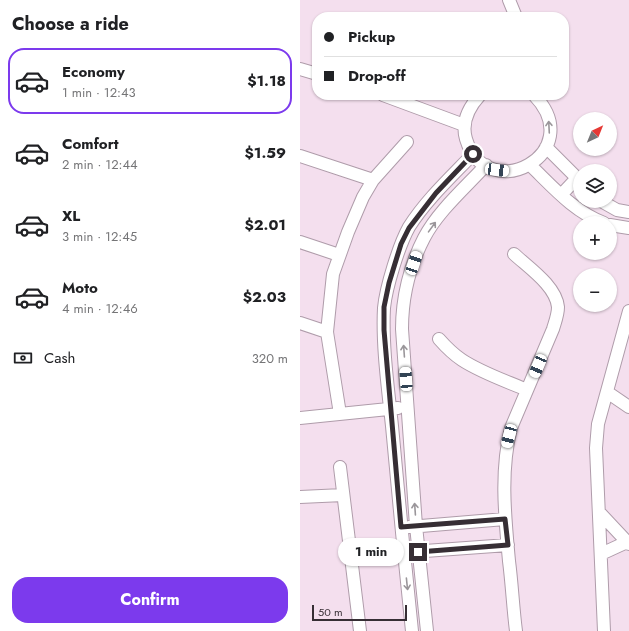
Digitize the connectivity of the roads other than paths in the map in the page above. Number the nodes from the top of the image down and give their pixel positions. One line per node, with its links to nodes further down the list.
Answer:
1 (509, 0): 2 (street)
2 (514, 12)
3 (300, 69): 4 (street)
4 (312, 73)
5 (396, 100): 8 (street)
6 (475, 100): 8 (street)
7 (539, 100): 10 (street, one-way to 7)
8 (464, 125): 11 (street)
9 (407, 142): 16 (street)
10 (546, 147): 13 (street); 15 (street)
11 (473, 154): 14 (street); 37 (street)
12 (300, 156): 16 (street)
13 (530, 165): 14 (street); 18 (street)
14 (486, 166): 35 (street, one-way to 14)
15 (573, 175)
16 (373, 180): 28 (street)
17 (573, 184): 18 (street)
18 (561, 195): 19 (street)
19 (573, 201)
20 (581, 208): 23 (street)
21 (613, 208): 22 (street)
22 (629, 212)
23 (590, 216)
24 (617, 226): 25 (street)
25 (629, 228)
26 (300, 242): 28 (street)
27 (514, 254): 33 (street)
28 (339, 255): 31 (street)
29 (629, 311): 34 (street)
30 (300, 323): 31 (street)
31 (327, 332): 38 (street)
32 (439, 339): 33 (street)
33 (527, 390): 44 (street)
34 (607, 392): 36 (street); 43 (street)
35 (408, 406): 37 (street); 45 (street, one-way to 35)
36 (629, 407)
37 (390, 408): 38 (street); 46 (street)
38 (340, 414): 39 (street)
39 (300, 418)
40 (340, 467): 41 (street)
41 (343, 495): 42 (street); 52 (street)
42 (300, 497)
43 (599, 512): 47 (street); 51 (street)
44 (505, 519): 45 (street); 48 (street)
45 (416, 526): 46 (street); 49 (street)
46 (401, 527): 50 (street)
47 (628, 543): 51 (street)
48 (508, 545): 49 (street); 55 (street)
49 (418, 552): 50 (street); 54 (street)
50 (404, 553): 53 (street, one-way to 53)
51 (601, 554): 56 (street)
52 (360, 631)
53 (412, 631)
54 (427, 631)
55 (516, 631)
56 (604, 631)

